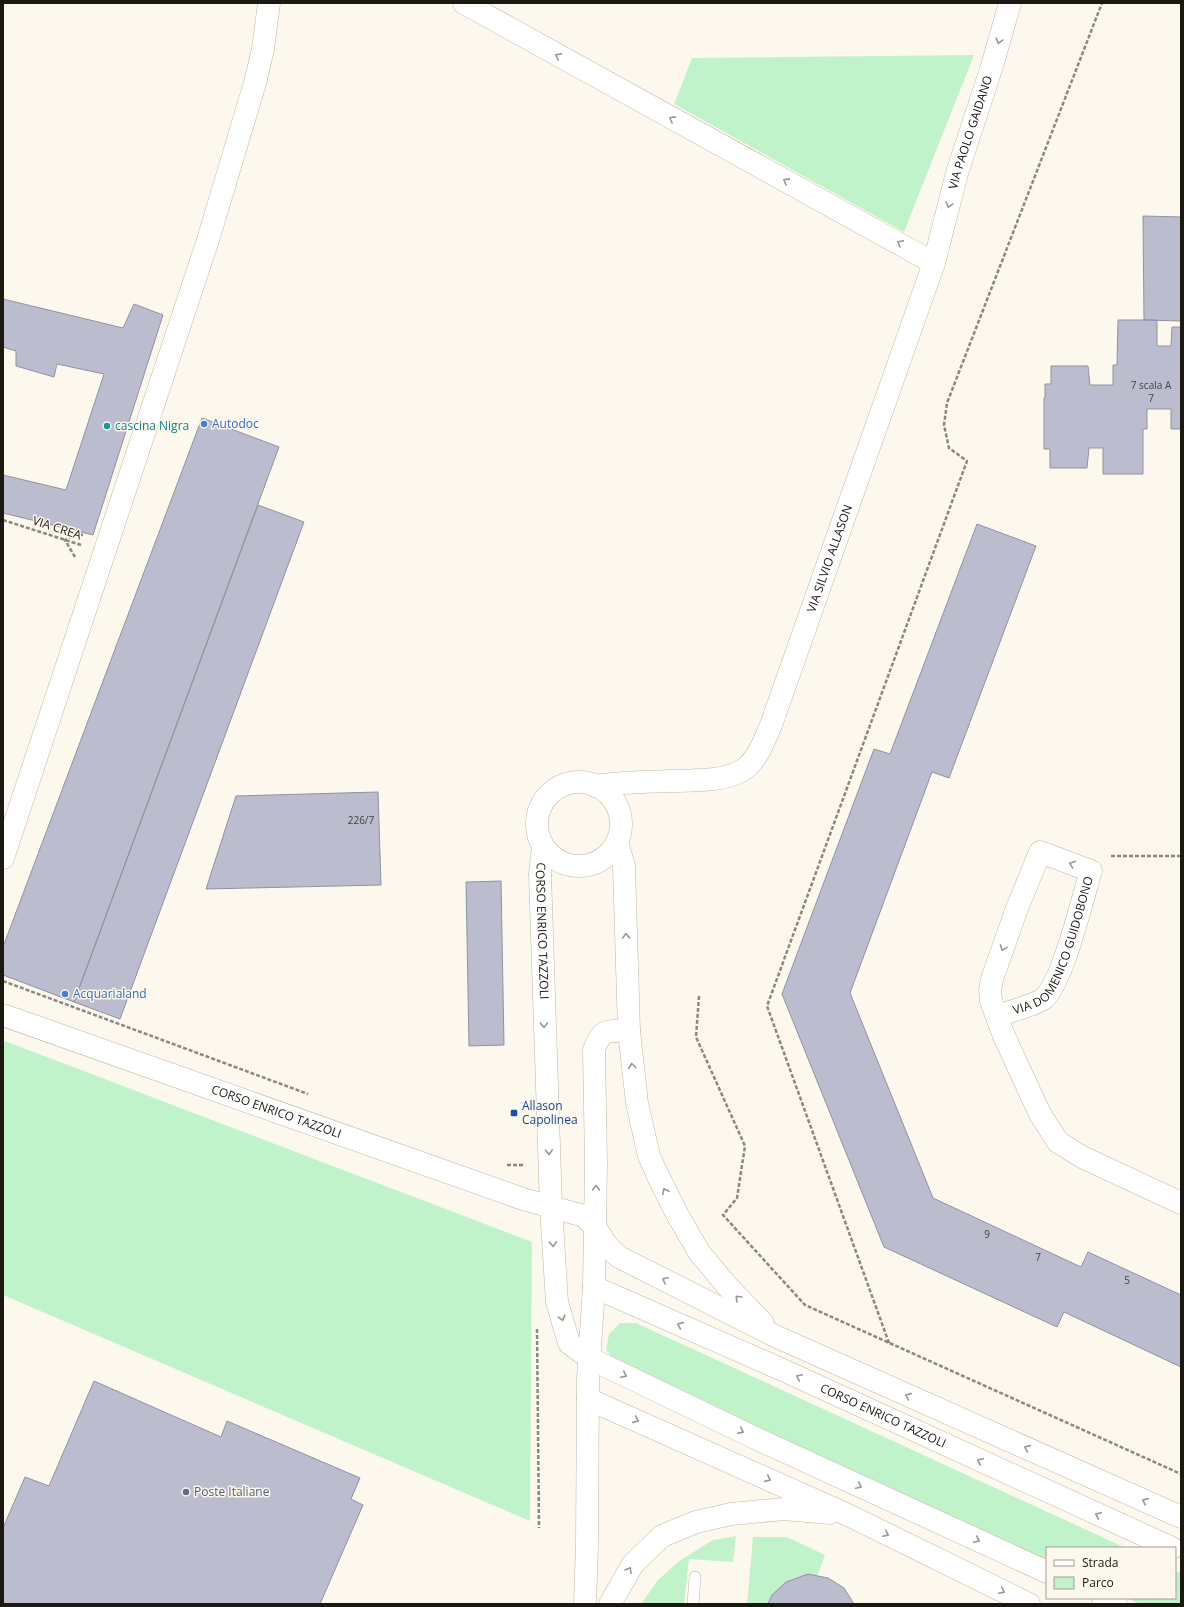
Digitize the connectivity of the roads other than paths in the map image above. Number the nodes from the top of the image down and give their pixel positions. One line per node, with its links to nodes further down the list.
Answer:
1 (269, 3): 10 (street)
2 (464, 3): 4 (street, one-way to 2)
3 (1010, 3): 4 (street, VIA PAOLO GAIDANO, one-way to 4)
4 (934, 263): 5 (street, VIA SILVIO ALLASON)
5 (662, 781): 6 (street, VIA SILVIO ALLASON); 7 (street, VIA SILVIO ALLASON)
6 (595, 786): 7 (street); 9 (street)
7 (619, 809): 8 (street)
8 (617, 842): 9 (street); 13 (street, CORSO ENRICO TAZZOLI, one-way to 8)
9 (543, 847): 15 (street, CORSO ENRICO TAZZOLI, one-way to 15)
10 (3, 858)
11 (3, 1015): 15 (street, CORSO ENRICO TAZZOLI)
12 (997, 1016): 12 (street, VIA DOMENICO GUIDOBONO, one-way to 12); 14 (street, VIA DOMENICO GUIDOBONO)
13 (628, 1031): 16 (street, one-way to 13); 18 (street, CORSO ENRICO TAZZOLI, one-way to 13)
14 (1181, 1203)
15 (551, 1207): 16 (street, CORSO ENRICO TAZZOLI); 19 (street, CORSO ENRICO TAZZOLI, one-way to 19)
16 (595, 1227): 17 (street); 18 (street, CORSO ENRICO TAZZOLI, one-way to 16)
17 (594, 1287): 19 (street); 23 (street, CORSO ENRICO TAZZOLI, one-way to 17)
18 (774, 1336): 22 (street, CORSO ENRICO TAZZOLI, one-way to 18)
19 (589, 1358): 20 (street); 24 (street, CORSO ENRICO TAZZOLI, one-way to 24)
20 (588, 1399): 21 (street, one-way to 21); 27 (street)
21 (848, 1515): 28 (street, one-way to 21); 30 (street, one-way to 30)
22 (1181, 1517)
23 (1170, 1547)
24 (1046, 1572)
25 (695, 1576): 29 (lane)
26 (1105, 1599): 31 (street)
27 (585, 1604)
28 (610, 1604)
29 (693, 1604)
30 (1029, 1604)
31 (1116, 1604)

